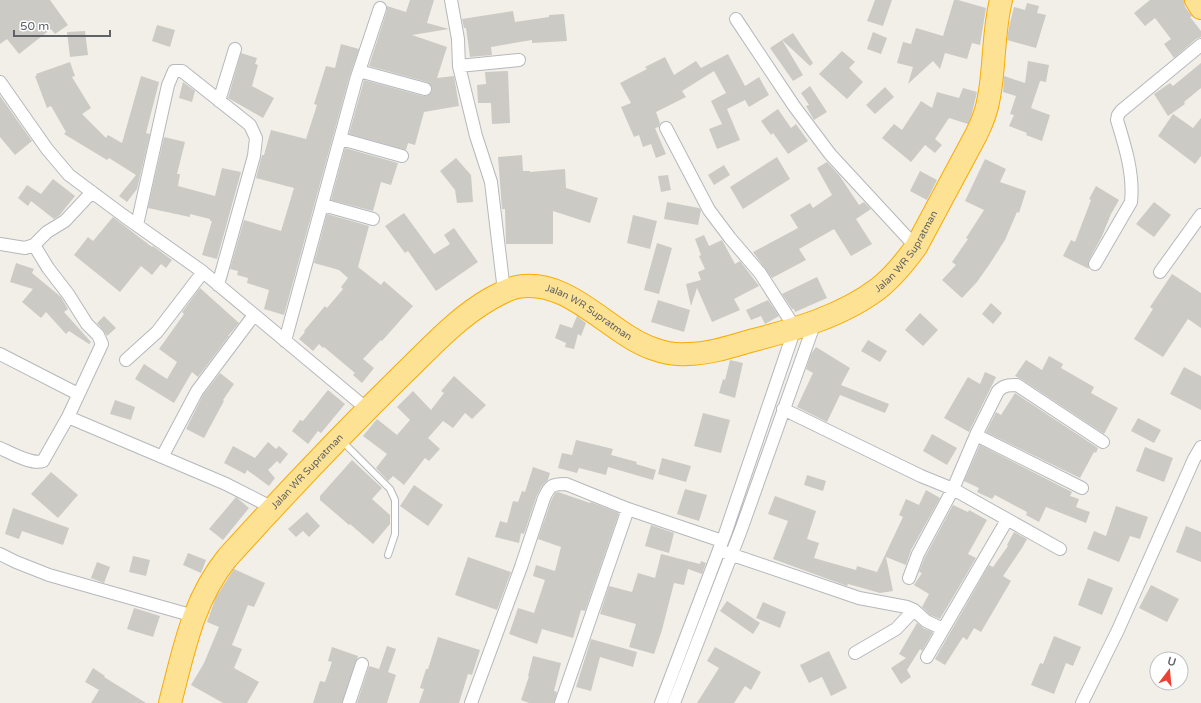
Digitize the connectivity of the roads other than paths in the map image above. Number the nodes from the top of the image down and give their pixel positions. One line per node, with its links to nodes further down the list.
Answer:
1 (451, 0): 10 (street)
2 (1001, 0): 25 (highway, Jalan WR Supratman)
3 (1196, 0): 5 (highway)
4 (380, 8): 11 (street)
5 (1201, 8)
6 (736, 20): 25 (street)
7 (1201, 45): 26 (street)
8 (235, 49): 14 (street)
9 (519, 60): 10 (street)
10 (459, 66): 30 (street)
11 (358, 71): 13 (street); 16 (street)
12 (0, 82): 18 (street)
13 (425, 89)
14 (219, 101): 22 (street); 29 (street)
15 (666, 128): 32 (street)
16 (341, 139): 17 (street); 19 (street)
17 (402, 156)
18 (92, 192): 22 (street); 24 (street)
19 (323, 205): 21 (street); 33 (street)
20 (1201, 215): 28 (street)
21 (373, 219)
22 (137, 225): 27 (street)
23 (0, 244): 24 (street)
24 (34, 245): 36 (street)
25 (916, 247): 32 (highway, Jalan WR Supratman)
26 (1095, 264)
27 (203, 272): 29 (street); 35 (street)
28 (1160, 272)
29 (218, 285): 31 (street)
30 (504, 291): 32 (highway, Jalan WR Supratman); 37 (highway, Jalan WR Supratman)
31 (254, 315): 33 (street); 45 (street)
32 (805, 325): 38 (street); 51 (street)
33 (285, 341): 37 (street)
34 (0, 354): 36 (street)
35 (126, 360)
36 (78, 394): 39 (street)
37 (367, 409): 41 (highway, Jalan WR Supratman)
38 (783, 409): 47 (street); 54 (street)
39 (68, 417): 44 (street); 45 (street)
40 (976, 435): 42 (street); 46 (street); 47 (street)
41 (339, 438): 48 (highway, Jalan WR Supratman); 55 (lane)
42 (1103, 442)
43 (1201, 447): 69 (street)
44 (0, 448)
45 (162, 457): 48 (street)
46 (1082, 488)
47 (953, 489): 50 (street); 56 (street)
48 (273, 508): 58 (highway, Jalan WR Supratman)
49 (628, 509): 51 (street); 65 (street); 66 (street)
50 (1007, 520): 52 (street); 59 (street)
51 (721, 546): 54 (street); 67 (street)
52 (1060, 549)
53 (0, 554): 58 (street)
54 (731, 554): 57 (street); 68 (street)
55 (388, 555)
56 (909, 578)
57 (914, 610): 59 (street); 60 (street)
58 (194, 616): 63 (highway, Jalan WR Supratman)
59 (944, 629): 61 (street)
60 (855, 654)
61 (927, 657)
62 (362, 664): 64 (street)
63 (170, 703)
64 (349, 703)
65 (471, 703)
66 (561, 703)
67 (661, 703)
68 (674, 703)
69 (1082, 703)

